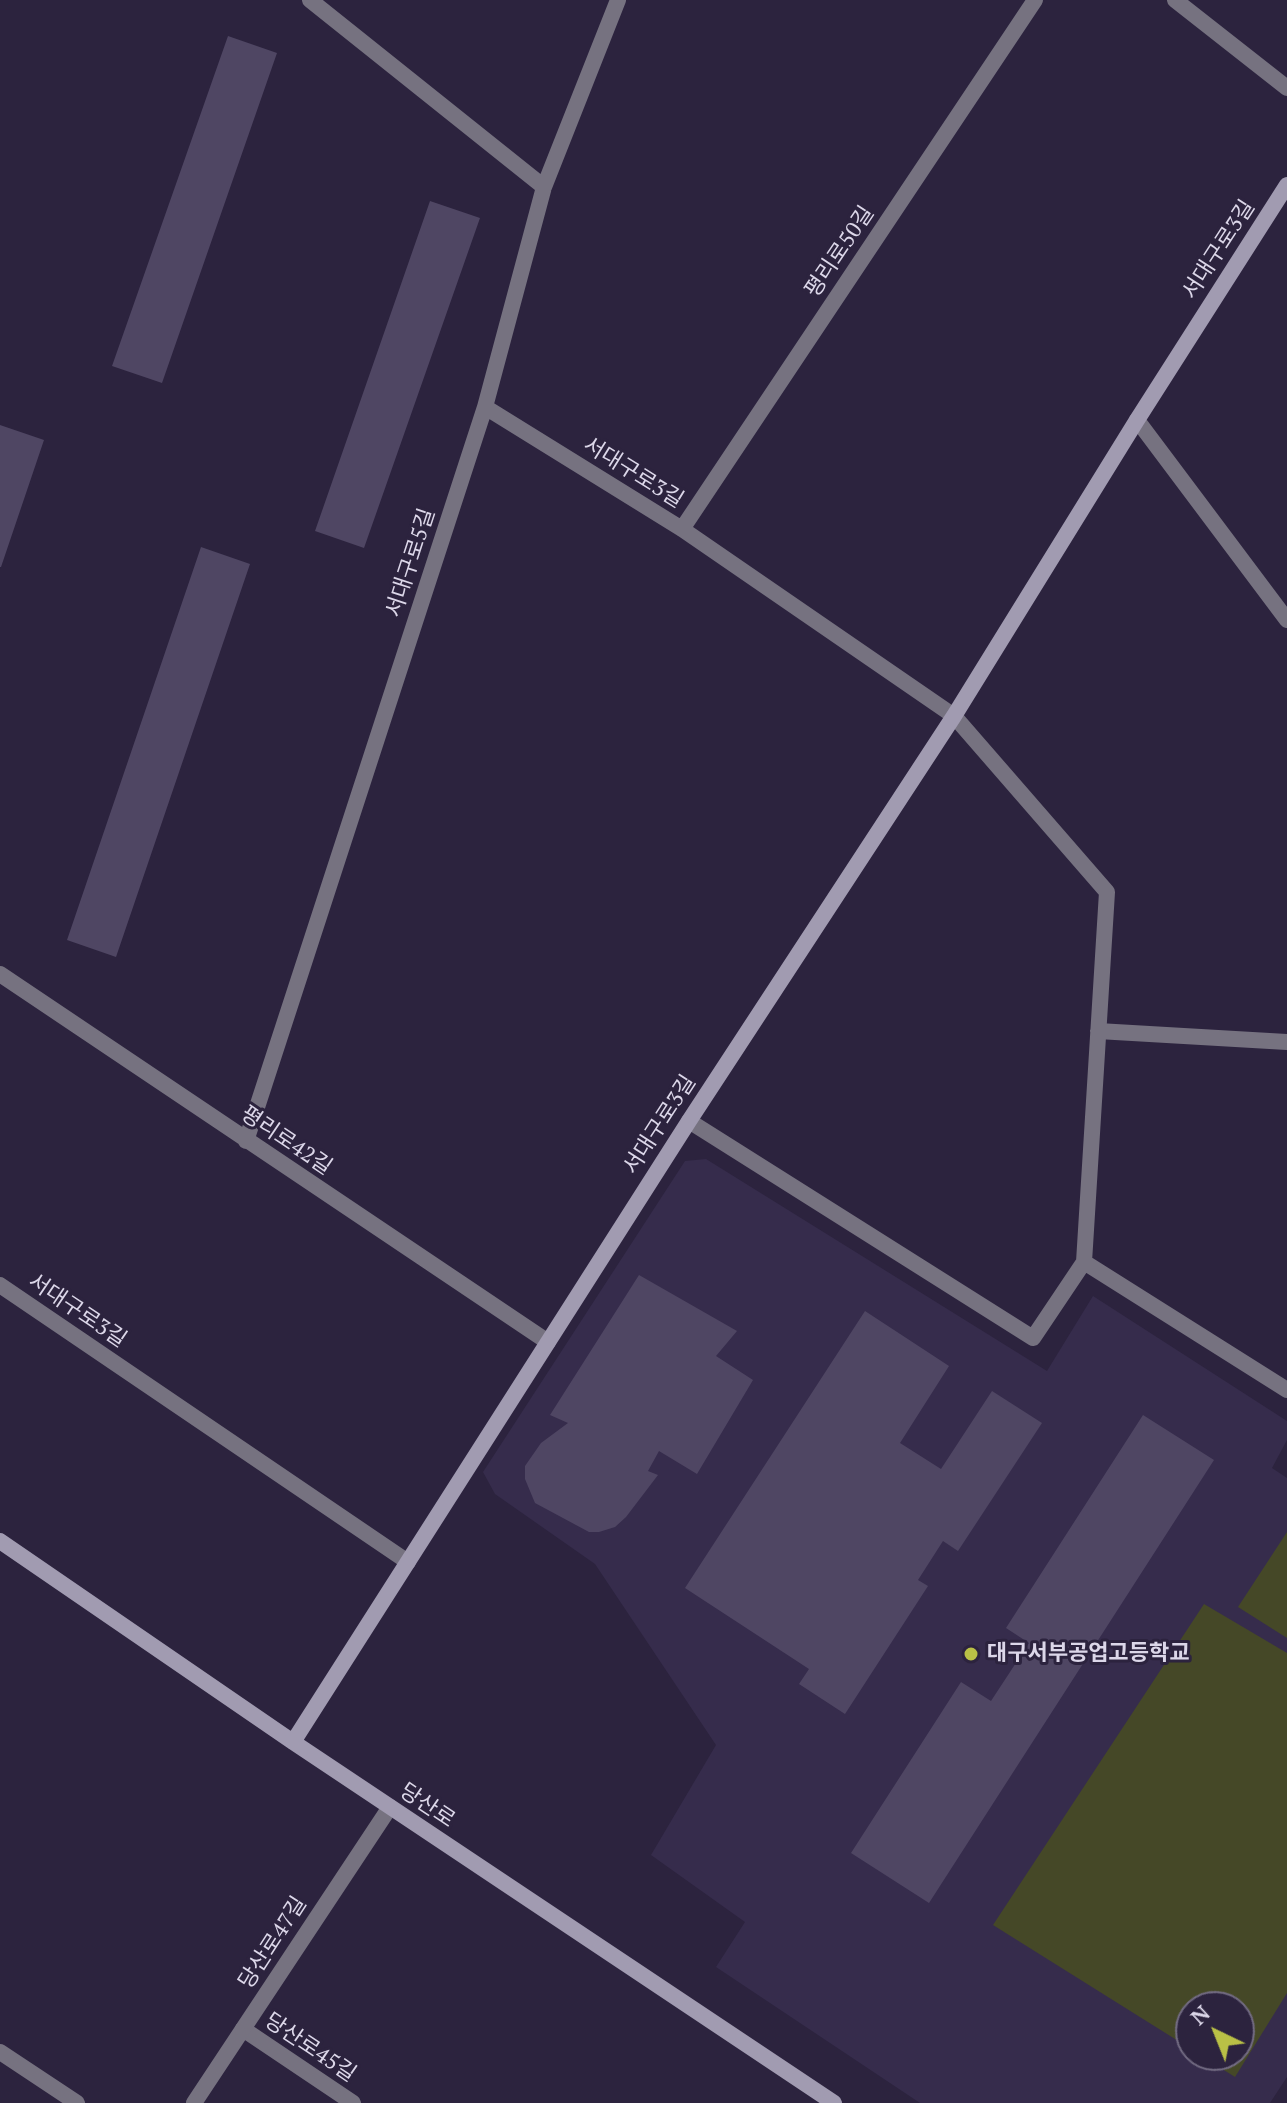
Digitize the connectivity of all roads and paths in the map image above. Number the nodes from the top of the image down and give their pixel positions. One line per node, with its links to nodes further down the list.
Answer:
1 (310, 0): 7 (street)
2 (618, 0): 7 (street, 서대구로5길)
3 (1035, 0): 10 (street, 평리로50길)
4 (1175, 0): 5 (street)
5 (1287, 88)
6 (1287, 185): 9 (street, 서대구로3길)
7 (544, 187): 8 (street, 서대구로5길)
8 (485, 407): 10 (street, 서대구로3길); 17 (street, 서대구로5길)
9 (1137, 420): 11 (street); 12 (street, 서대구로3길)
10 (682, 529): 12 (street, 서대구로3길)
11 (1287, 620)
12 (954, 716): 14 (street, 서대구로3길); 16 (street, 서대구로3길)
13 (0, 974): 17 (street, 평리로42길)
14 (1098, 1031): 15 (street); 18 (street, 서대구로3길)
15 (1287, 1042)
16 (689, 1121): 18 (street); 20 (street, 서대구로3길)
17 (246, 1141): 20 (street, 평리로42길)
18 (1084, 1262): 21 (street)
19 (0, 1285): 23 (street, 서대구로3길)
20 (548, 1342): 23 (street, 서대구로3길)
21 (1287, 1390)
22 (0, 1541): 24 (street, 당산로)
23 (408, 1562): 24 (street, 서대구로3길)
24 (293, 1742): 25 (street, 당산로)
25 (390, 1807): 26 (street, 당산로47길); 31 (street, 당산로)
26 (243, 2029): 29 (street, 당산로47길); 30 (street, 당산로45길)
27 (0, 2052): 28 (street)
28 (77, 2103)
29 (194, 2103)
30 (353, 2103)
31 (834, 2103)

